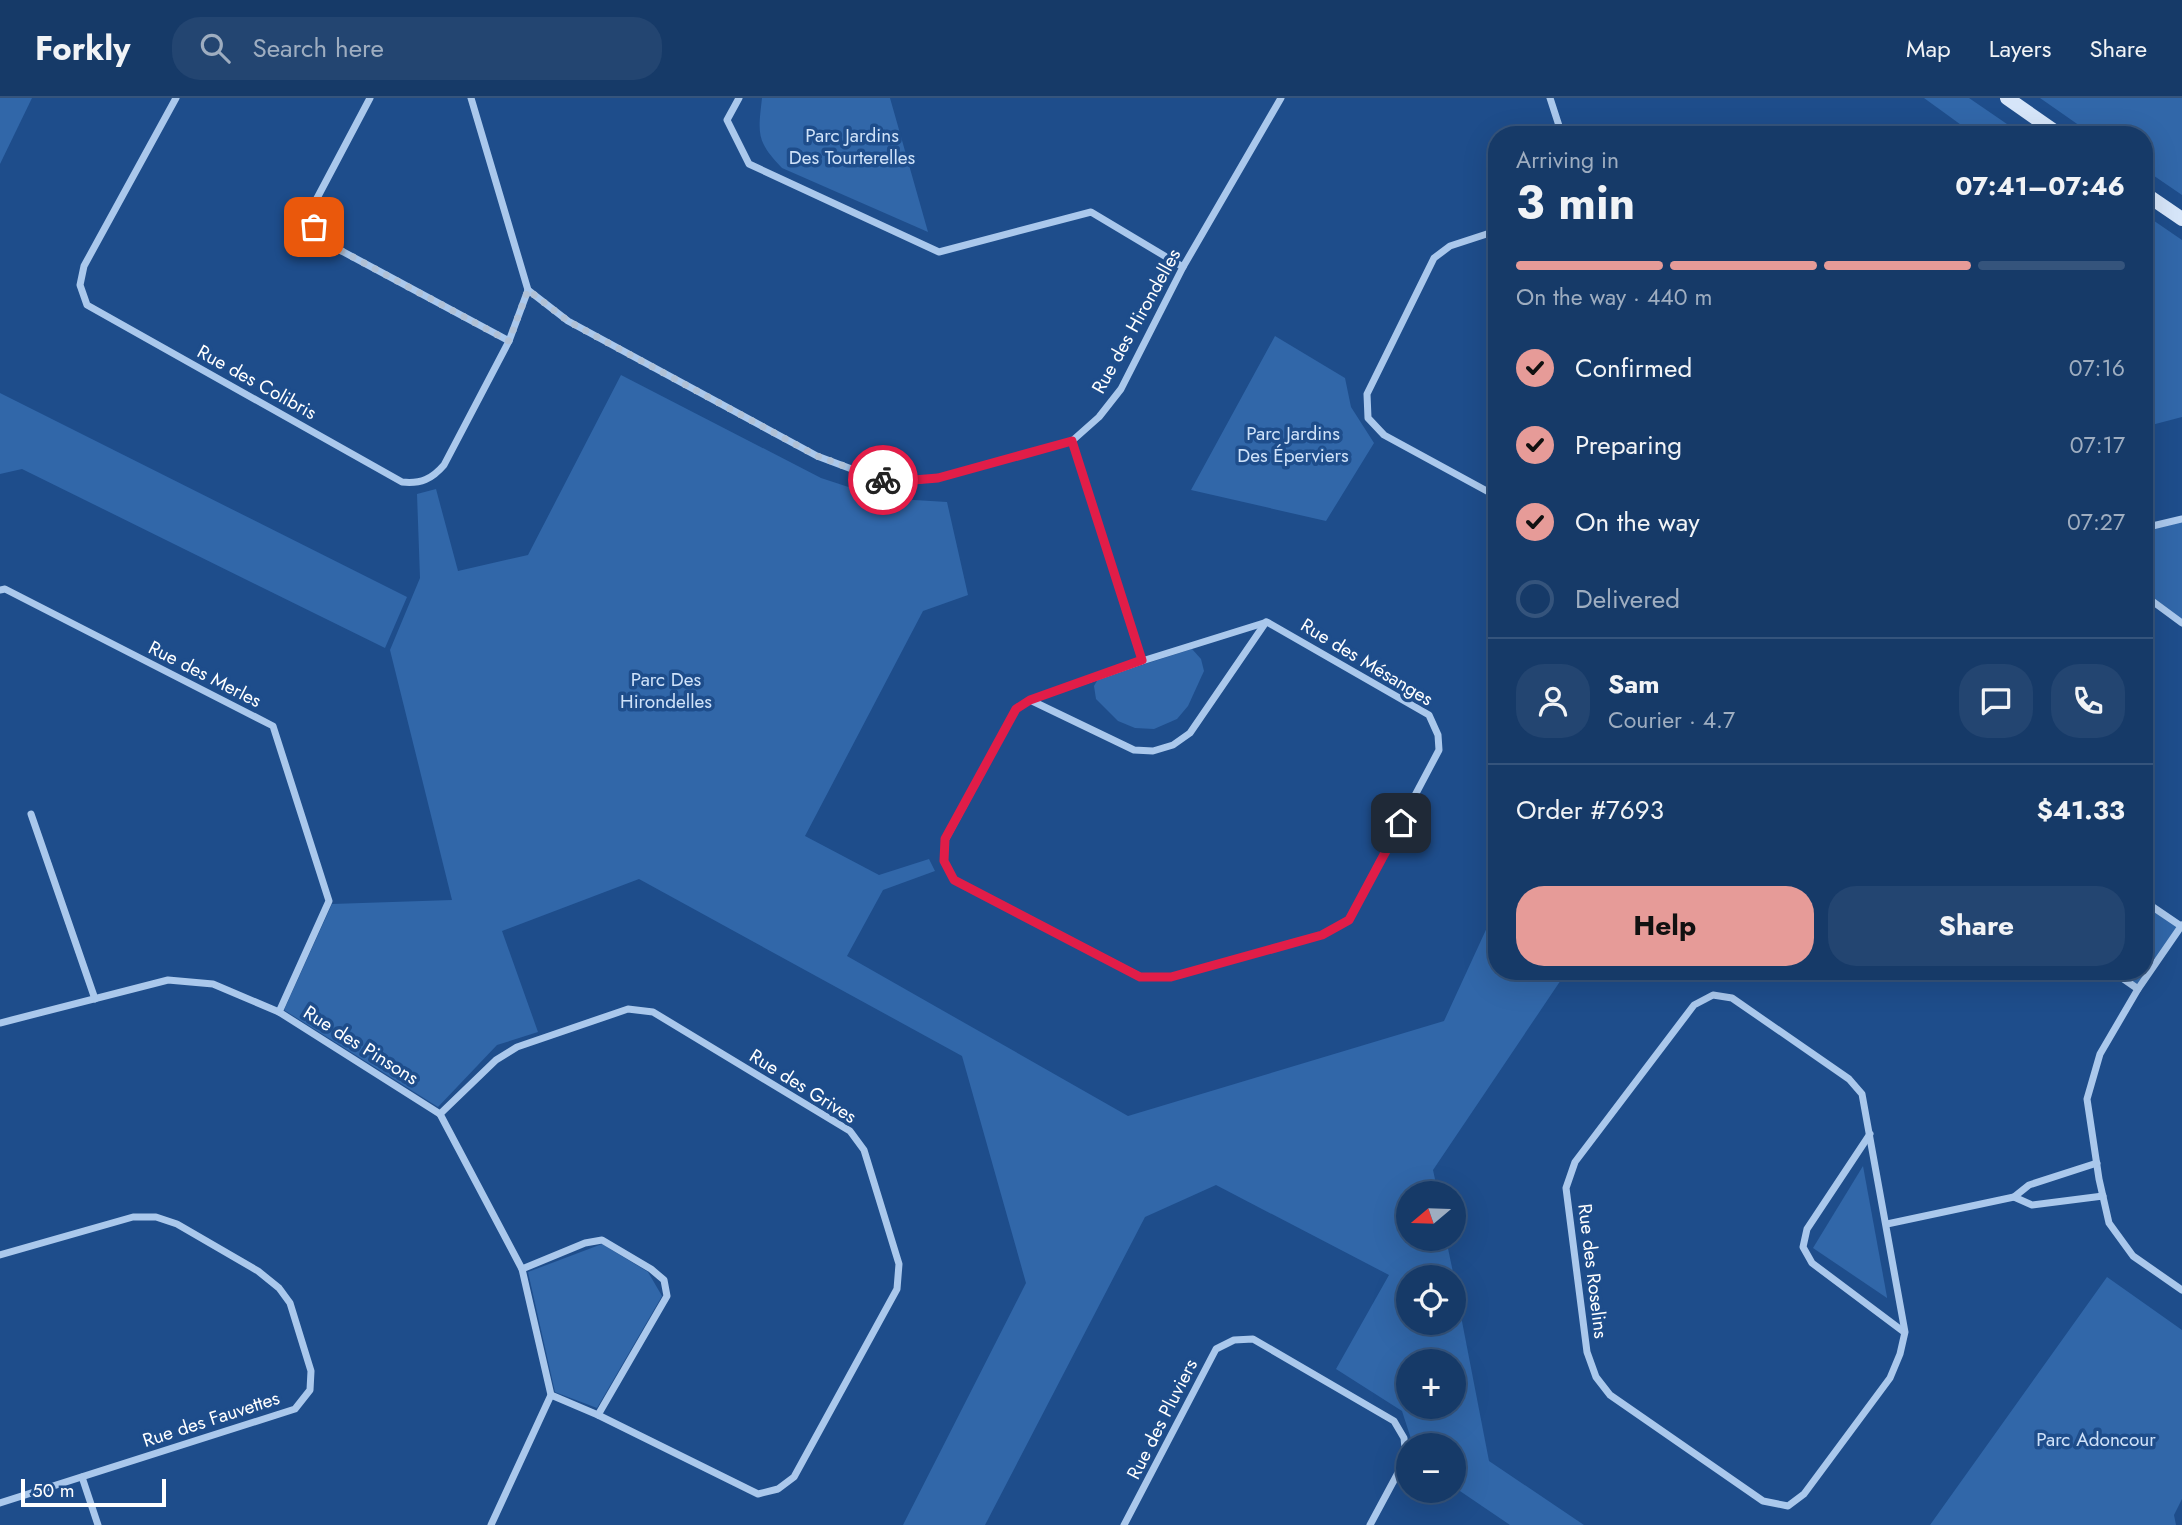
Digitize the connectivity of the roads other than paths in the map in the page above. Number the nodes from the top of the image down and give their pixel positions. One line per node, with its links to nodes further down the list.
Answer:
1 (176, 98): 15 (street, Rue des Colibris)
2 (370, 98): 15 (street)
3 (471, 98): 14 (street)
4 (739, 98): 13 (street)
5 (1281, 98): 13 (street, Rue des Hirondelles)
6 (2007, 98): 9 (street)
7 (1552, 100): 8 (street)
8 (1559, 126)
9 (2047, 126)
10 (2153, 198): 11 (street)
11 (2182, 219)
12 (1488, 234): 17 (street)
13 (1183, 267): 16 (street, Rue des Hirondelles)
14 (528, 290): 15 (street, Rue des Colibris); 16 (street, Rue des Hirondelles)
15 (509, 341)
16 (1072, 441): 24 (street)
17 (1488, 492)
18 (2182, 519): 19 (street)
19 (2153, 526)
20 (0, 590): 34 (street, Rue des Merles)
21 (2153, 602): 23 (street)
22 (1267, 622): 24 (street, Rue des Mésanges); 25 (street); 25 (street, Rue des Mésanges)
23 (2182, 623)
24 (1142, 660): 25 (street, Rue des Mésanges)
25 (1030, 700)
26 (31, 814): 33 (street)
27 (2153, 907): 28 (street)
28 (2182, 926): 29 (street)
29 (2153, 968)
30 (2125, 980): 32 (street)
31 (2144, 980): 32 (street)
32 (2138, 989): 38 (street)
33 (95, 999): 34 (street, Rue des Pinsons); 35 (street, Rue des Pinsons)
34 (279, 1012): 36 (street, Rue des Pinsons)
35 (0, 1023)
36 (440, 1114): 43 (street, Rue des Pinsons); 47 (street, Rue des Grives)
37 (1870, 1134): 41 (street, Rue des Roselins); 45 (street); 45 (street, Rue des Roselins)
38 (2097, 1163): 39 (street); 40 (street)
39 (2103, 1196): 40 (street); 44 (street)
40 (2014, 1197): 41 (street)
41 (1887, 1224): 45 (street, Rue des Roselins)
42 (0, 1255): 48 (street, Rue des Fauvettes)
43 (522, 1269): 46 (street, Rue des Pinsons); 47 (street)
44 (2182, 1290)
45 (1905, 1332)
46 (551, 1395): 47 (street); 51 (street)
47 (598, 1415)
48 (82, 1477): 49 (street, Rue des Fauvettes); 50 (street)
49 (0, 1503)
50 (98, 1525)
51 (491, 1525)
52 (1124, 1525): 53 (street, Rue des Pluviers)
53 (1370, 1525)

